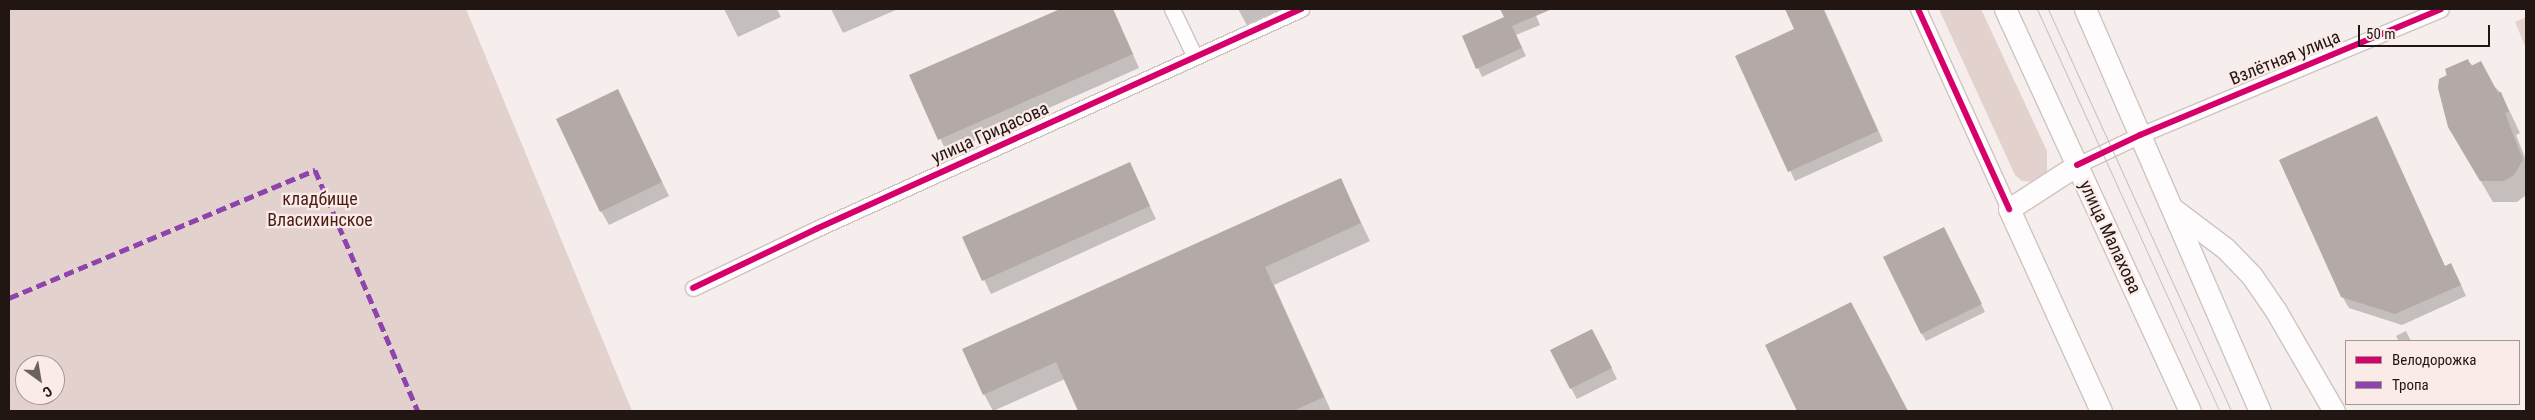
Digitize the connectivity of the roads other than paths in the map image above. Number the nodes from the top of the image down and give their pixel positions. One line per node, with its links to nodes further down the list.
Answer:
1 (1172, 9): 7 (street)
2 (1301, 9): 7 (street, улица Гридасова)
3 (1918, 9): 11 (street)
4 (2005, 9): 9 (main road, улица Малахова)
5 (2085, 9): 8 (main road)
6 (2441, 9): 8 (street, Взлётная улица)
7 (1195, 57): 12 (street, улица Гридасова)
8 (2140, 135): 9 (street, Взлётная улица); 10 (main road)
9 (2077, 165): 11 (main road); 14 (main road, улица Малахова)
10 (2171, 208): 15 (main road); 16 (main road)
11 (2010, 209): 13 (main road)
12 (693, 288)
13 (2101, 411)
14 (2190, 411)
15 (2260, 411)
16 (2334, 411)

